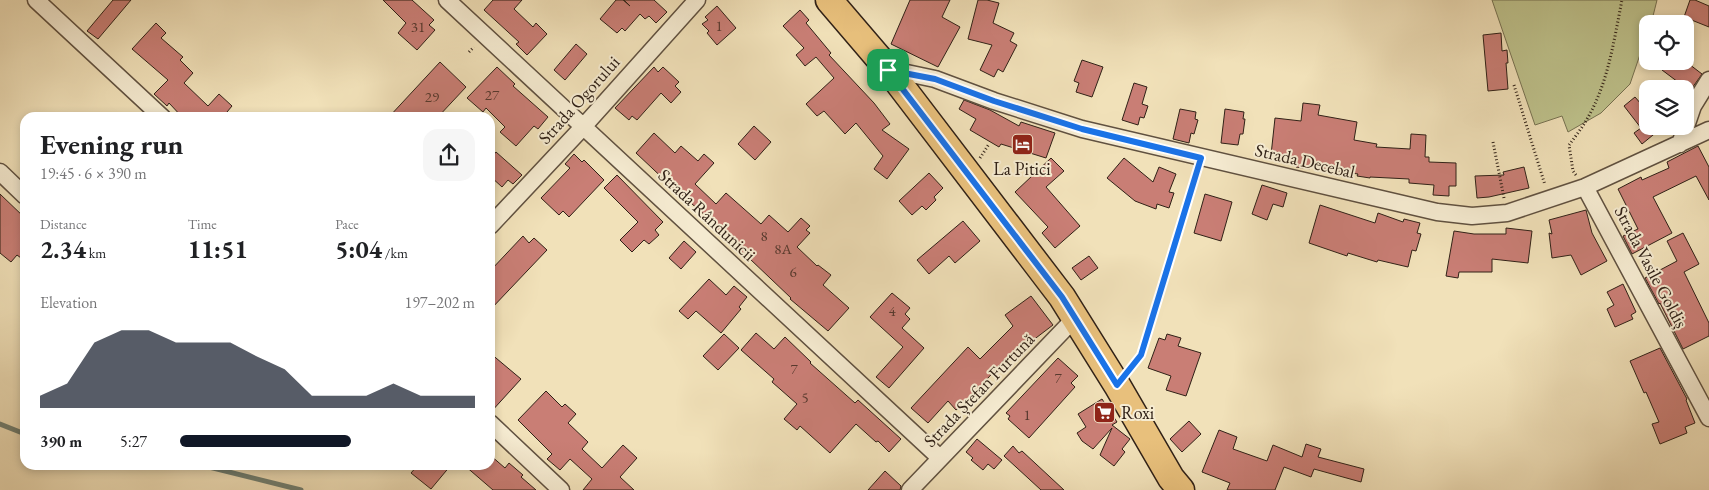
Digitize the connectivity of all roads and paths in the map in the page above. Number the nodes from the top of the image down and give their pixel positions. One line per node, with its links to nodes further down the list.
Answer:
1 (36, 0): 9 (street)
2 (447, 0): 10 (street, Strada Rândunicii)
3 (697, 0): 10 (street, Strada Ogorului)
4 (829, 0): 6 (main road)
5 (1622, 0): 16 (path)
6 (888, 70): 14 (street, Strada Decebal); 21 (main road)
7 (1709, 80): 13 (street)
8 (1514, 85): 18 (path)
9 (156, 112)
10 (583, 127): 20 (street, Strada Ogorului); 25 (street, Strada Rândunicii)
11 (1709, 130): 13 (street, Strada Decebal)
12 (1493, 142): 19 (path)
13 (1680, 144): 16 (street, Strada Decebal)
14 (1201, 158): 19 (street, Strada Decebal); 22 (path)
15 (0, 172): 17 (street)
16 (1585, 187): 18 (street, Strada Decebal); 23 (street, Strada Vasile Goldiș)
17 (20, 191)
18 (1549, 199): 19 (street, Strada Decebal)
19 (1507, 213)
20 (495, 221)
21 (1076, 317): 22 (main road); 25 (street, Strada Ștefan Furtună)
22 (1117, 385): 28 (main road)
23 (1709, 418)
24 (495, 428): 26 (street)
25 (940, 458): 27 (street, Strada Ștefan Furtună)
26 (561, 490)
27 (910, 490)
28 (1180, 490)

